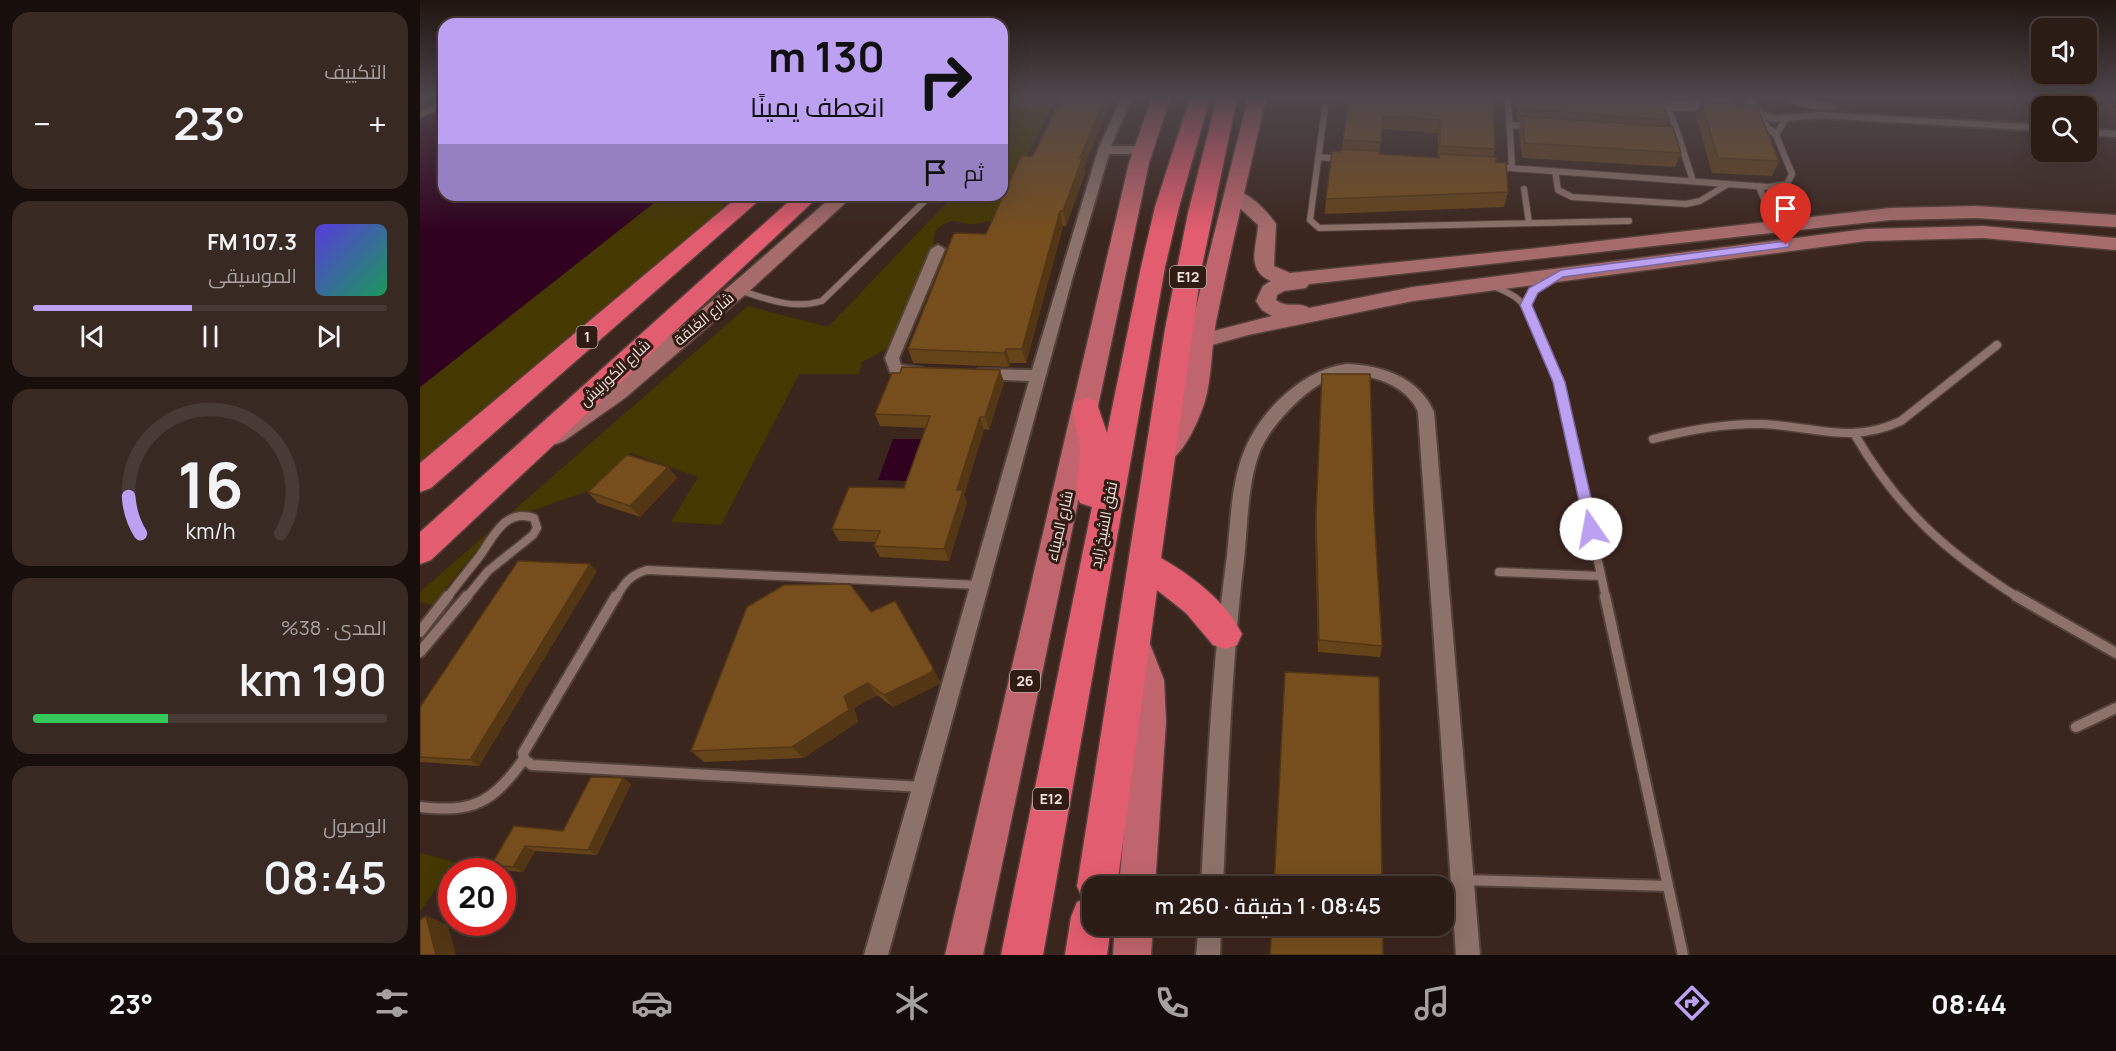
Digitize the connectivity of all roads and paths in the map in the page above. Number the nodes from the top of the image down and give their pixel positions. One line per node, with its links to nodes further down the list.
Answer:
1 (1108, 143): 10 (street)
2 (1146, 143): 11 (main road, شارع الميناء / 26)
3 (1187, 143): 58 (highway, نفق الشيخ زايد / E12)
4 (1216, 143): 48 (highway, E12)
5 (1247, 143): 21 (main road)
6 (1321, 143): 12 (lane)
7 (1510, 143): 15 (lane)
8 (1680, 143): 17 (lane)
9 (1779, 143): 19 (lane)
10 (1103, 155): 11 (street); 43 (street)
11 (1141, 156): 44 (main road, شارع الميناء / 26)
12 (1319, 157): 13 (lane); 28 (lane)
13 (1354, 159)
14 (1490, 166): 15 (lane)
15 (1512, 168): 16 (lane)
16 (1555, 171): 17 (lane); 18 (lane)
17 (1694, 181): 18 (lane)
18 (1728, 184): 19 (lane)
19 (1759, 186): 29 (lane)
20 (1524, 189): 28 (lane)
21 (1235, 195): 33 (main road); 39 (main road)
22 (747, 201): 49 (highway, 1)
23 (802, 201): 47 (highway, شارع الكورنيش)
24 (838, 201): 36 (main road, شارع الغَلقة)
25 (925, 201): 36 (lane)
26 (1629, 221): 28 (lane)
27 (2116, 221): 29 (main road)
28 (1529, 223)
29 (1774, 226): 31 (main road); 33 (main road)
30 (2116, 244): 31 (main road)
31 (1786, 245): 34 (main road)
32 (938, 249): 41 (street)
33 (1339, 274): 38 (main road)
34 (1561, 274): 35 (main road); 37 (lane)
35 (1488, 284): 37 (lane); 38 (main road)
36 (739, 289): 47 (main road, شارع الغَلقة)
37 (1526, 305): 53 (lane)
38 (1338, 307): 39 (main road)
39 (1201, 341): 48 (main road)
40 (1997, 345): 45 (lane)
41 (942, 373)
42 (966, 374): 43 (street)
43 (1038, 376): 54 (street)
44 (1086, 408): 58 (highway); 75 (main road, شارع الميناء / 26)
45 (1855, 435): 46 (lane); 60 (lane)
46 (1653, 440)
47 (526, 454): 50 (highway, شارع الكورنيش)
48 (1158, 457): 51 (highway, E12)
49 (420, 480)
50 (420, 551)
51 (1144, 565): 56 (highway); 57 (highway, E12)
52 (1499, 572): 53 (lane)
53 (1601, 576): 70 (lane)
54 (978, 585): 63 (lane); 64 (street)
55 (420, 632): 59 (lane)
56 (1225, 634): 68 (street); 69 (street)
57 (1133, 639): 66 (highway, E12); 67 (main road)
58 (1080, 643): 76 (highway, نفق الشيخ زايد / E12)
59 (420, 652)
60 (2116, 653)
61 (2116, 708): 62 (lane)
62 (2076, 727)
63 (524, 759): 64 (lane); 65 (lane)
64 (923, 787): 74 (street)
65 (420, 807)
66 (1098, 876)
67 (1138, 876)
68 (1213, 876)
69 (1462, 880): 70 (lane); 80 (street)
70 (1668, 886): 81 (lane)
71 (1089, 936): 77 (highway)
72 (1133, 936): 78 (main road)
73 (1209, 936): 79 (street)
74 (876, 955)
75 (964, 955)
76 (1022, 955)
77 (1086, 955)
78 (1132, 955)
79 (1208, 955)
80 (1468, 955)
81 (1683, 955)

